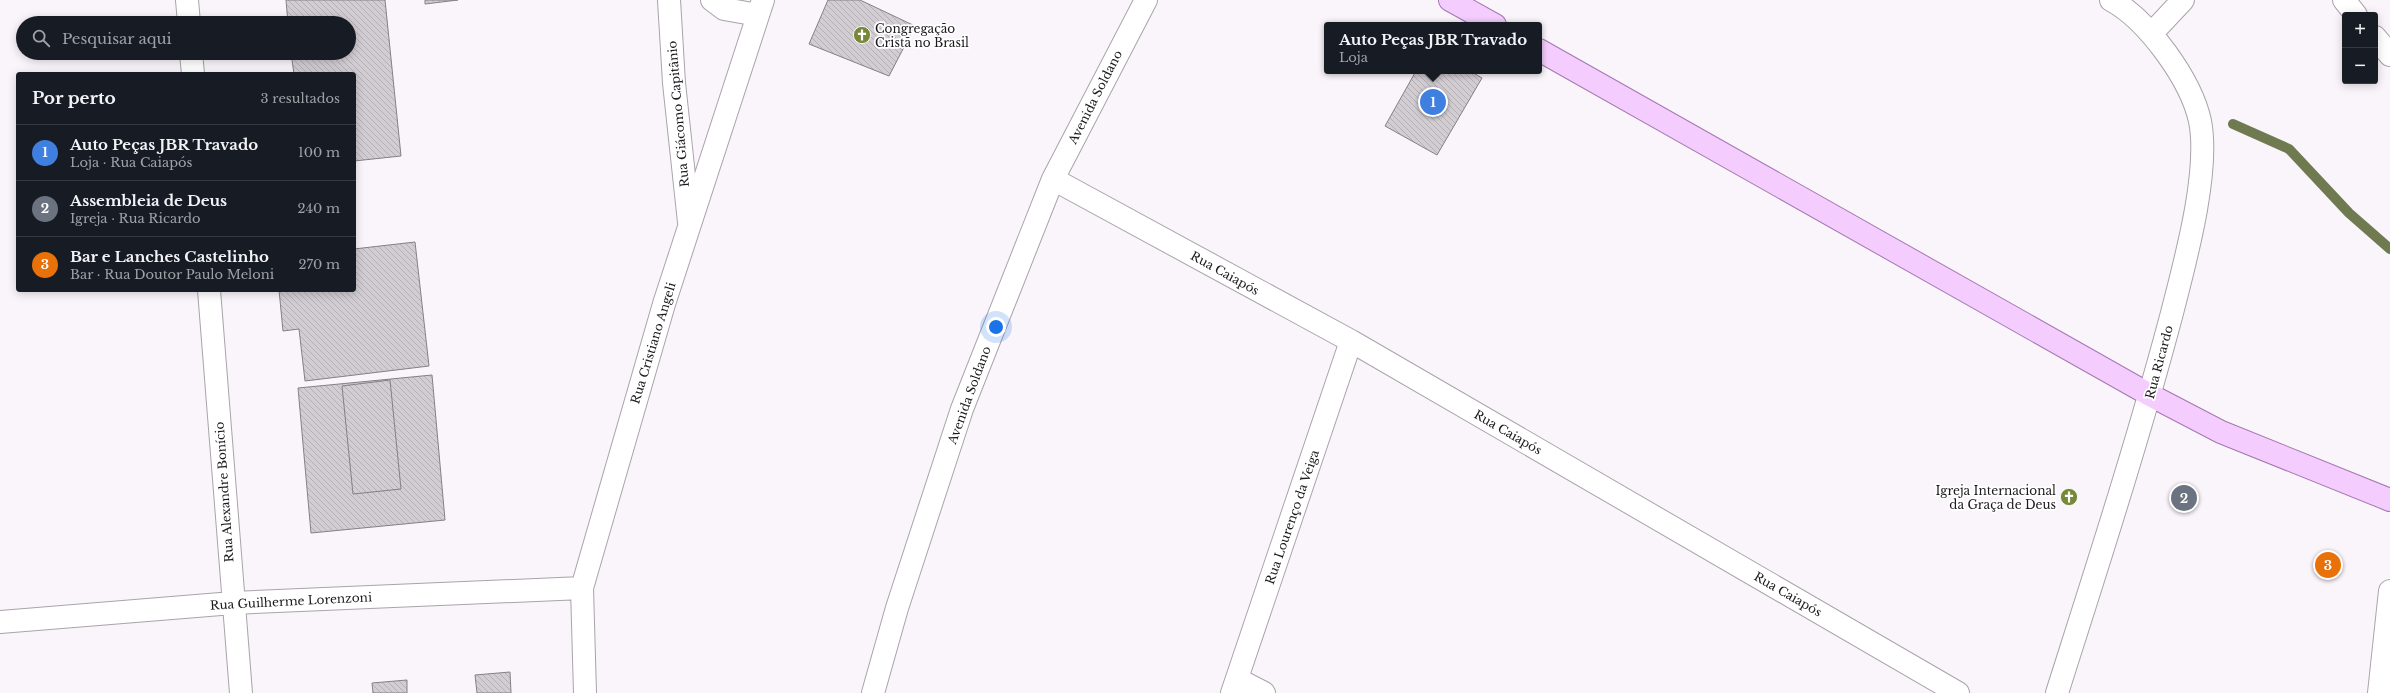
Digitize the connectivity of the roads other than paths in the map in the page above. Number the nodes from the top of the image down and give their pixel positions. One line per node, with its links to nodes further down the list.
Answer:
1 (187, 0): 11 (street)
2 (669, 0): 20 (street, Rua Giácomo Capitânio)
3 (712, 0): 9 (street)
4 (1146, 0): 19 (street, Avenida Soldano)
5 (1450, 0): 12 (main road)
6 (2111, 0): 13 (street, Rua Ricardo)
7 (2183, 0): 13 (street)
8 (2344, 0): 10 (street)
9 (761, 7): 20 (street, Rua Cristiano Angeli)
10 (2354, 12)
11 (188, 16)
12 (1490, 22)
13 (2152, 32): 23 (street, Rua Ricardo)
14 (2378, 40): 16 (street)
15 (1542, 52): 23 (main road)
16 (2390, 54)
17 (192, 60): 18 (street)
18 (193, 72)
19 (1053, 179): 22 (street, Rua Caiapós); 32 (street, Avenida Soldano)
20 (690, 228): 25 (street, Rua Cristiano Angeli)
21 (209, 292): 27 (street, Rua Alexandre Bonício)
22 (1351, 341): 29 (street, Rua Lourenço da Veiga); 34 (street, Rua Caiapós)
23 (2150, 395): 24 (main road); 35 (street, Rua Ricardo)
24 (2390, 500)
25 (582, 588): 27 (street, Rua Guilherme Lorenzoni); 31 (street, Rua Cristiano Angeli)
26 (2390, 591): 36 (street)
27 (233, 603): 28 (street, Rua Guilherme Lorenzoni); 30 (street, Rua Alexandre Bonício)
28 (0, 622)
29 (1235, 686): 33 (street)
30 (241, 693)
31 (585, 693)
32 (873, 693)
33 (1264, 693)
34 (1958, 693)
35 (2057, 693)
36 (2379, 693)

